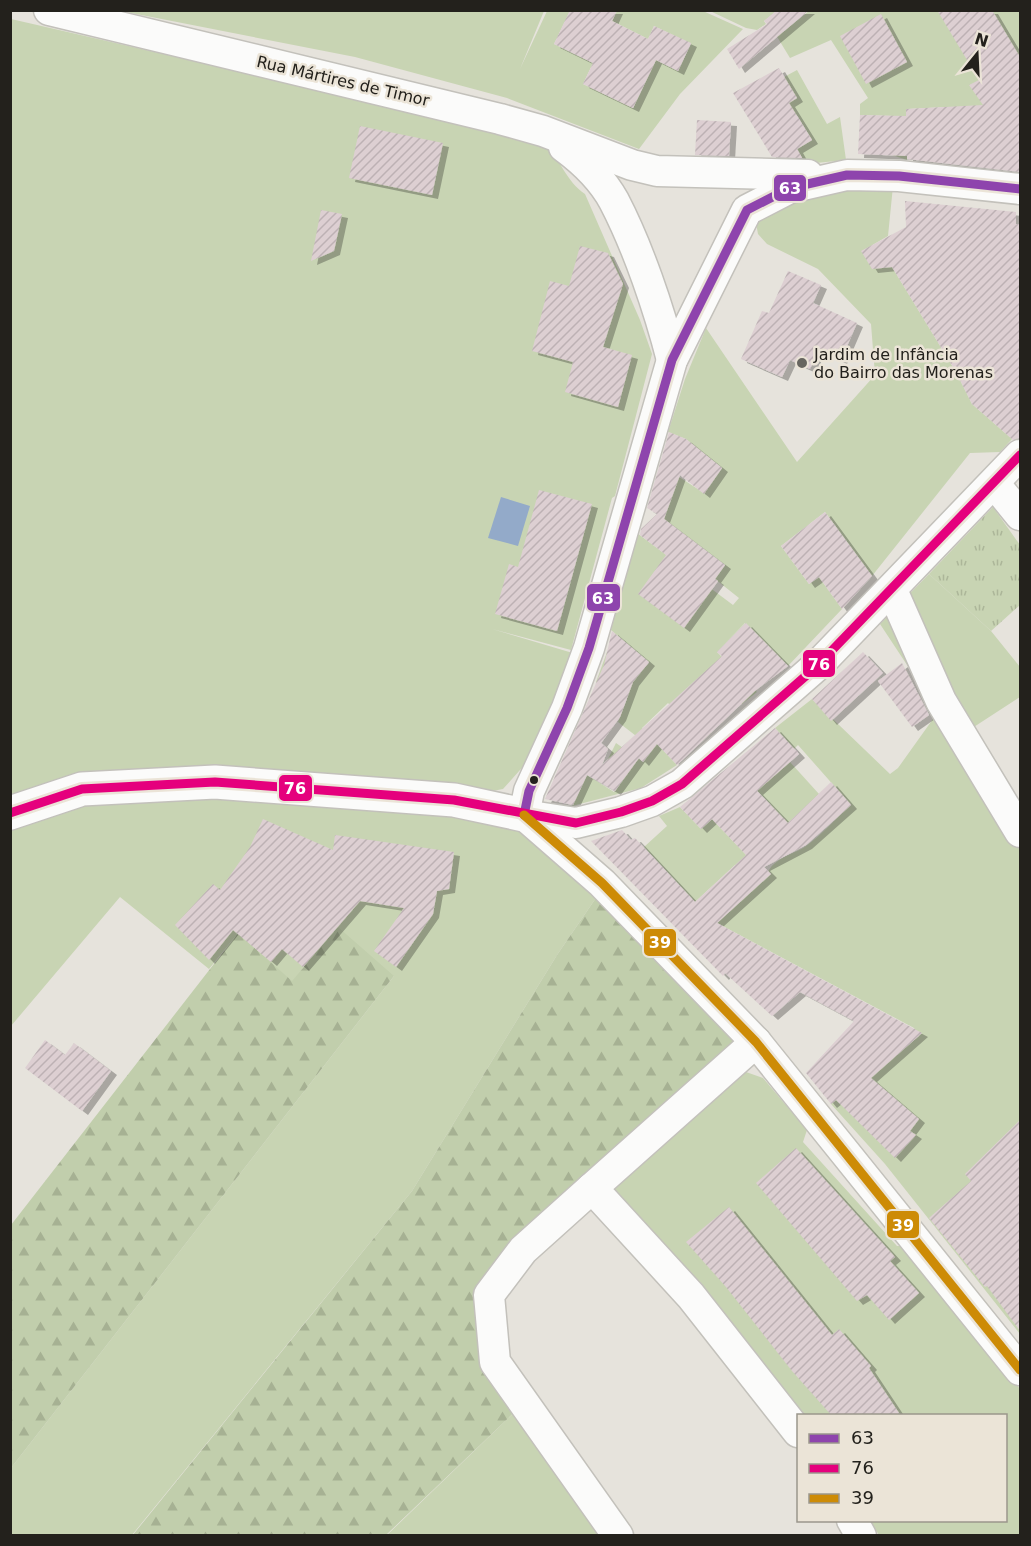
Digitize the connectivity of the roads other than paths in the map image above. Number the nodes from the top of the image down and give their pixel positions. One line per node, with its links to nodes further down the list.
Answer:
1 (49, 10): 2 (street, Rua Mártires de Timor)
2 (543, 131): 3 (street, Rua Mártires de Timor); 5 (street)
3 (847, 175): 4 (street); 5 (street)
4 (1020, 189)
5 (672, 360): 11 (street)
6 (1020, 455): 7 (street)
7 (994, 483): 8 (street); 9 (street)
8 (1020, 515)
9 (892, 590): 11 (street); 12 (street)
10 (10, 813): 11 (street)
11 (524, 815): 13 (street)
12 (1020, 832)
13 (756, 1042): 14 (street); 15 (street)
14 (592, 1188): 16 (street); 18 (street)
15 (1020, 1370)
16 (797, 1431)
17 (853, 1522): 19 (street)
18 (618, 1536)
19 (861, 1536)

